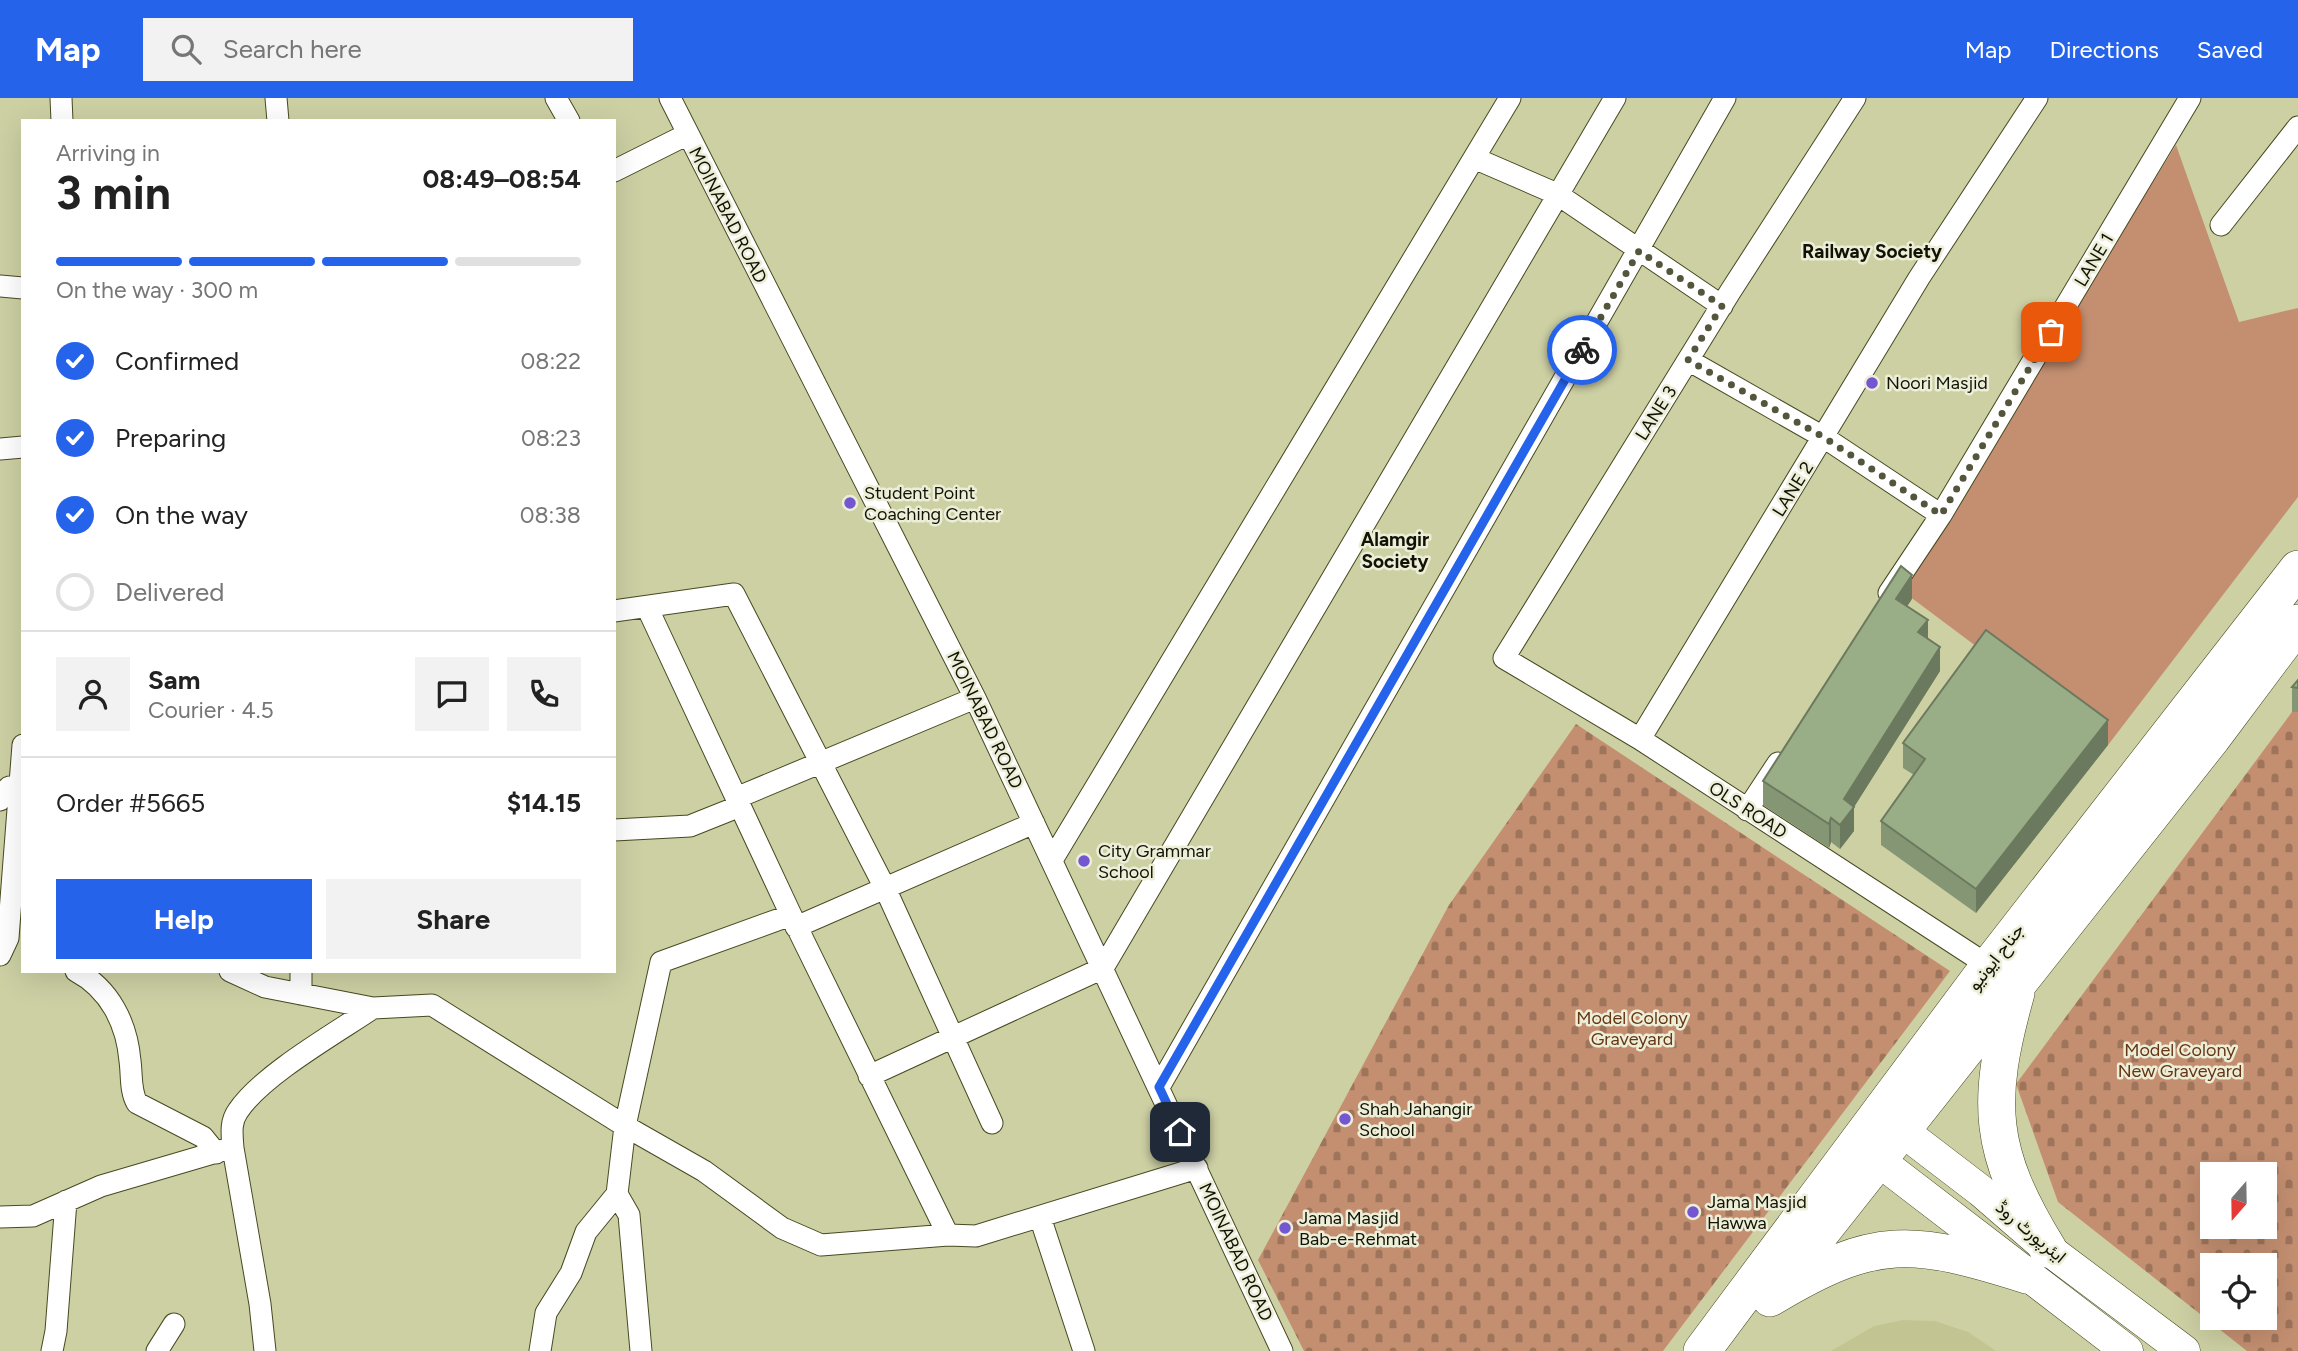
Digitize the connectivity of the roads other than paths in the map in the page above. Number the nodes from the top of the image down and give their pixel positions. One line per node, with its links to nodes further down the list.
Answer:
1 (61, 98): 11 (street)
2 (276, 98): 12 (street)
3 (556, 98): 13 (street)
4 (670, 98): 15 (street, MOINABAD ROAD)
5 (1510, 98): 16 (street)
6 (1615, 98): 18 (street)
7 (1725, 98): 20 (street)
8 (1855, 98): 23 (street, LANE 3)
9 (2037, 98): 25 (street, LANE 2)
10 (2190, 98): 28 (street, LANE 1)
11 (62, 119)
12 (278, 119)
13 (568, 119)
14 (2298, 127): 19 (street)
15 (688, 134): 17 (street); 35 (street, MOINABAD ROAD)
16 (1474, 158): 18 (street); 45 (street)
17 (616, 170)
18 (1557, 194): 20 (street); 49 (street)
19 (2221, 225)
20 (1639, 251): 23 (street); 58 (street)
21 (0, 286): 22 (street)
22 (21, 288)
23 (1722, 306): 24 (street, LANE 3)
24 (1688, 360): 25 (street); 34 (street, LANE 3)
25 (1825, 438): 28 (street); 36 (street, LANE 2)
26 (21, 447): 27 (street)
27 (0, 449)
28 (1941, 515): 30 (street, LANE 1)
29 (2298, 569): 53 (highway, جناح ایونیو)
30 (1881, 606)
31 (647, 607): 32 (street); 39 (street); 41 (street)
32 (616, 611)
33 (2298, 623): 53 (highway, جناح ایونیو)
34 (1504, 658): 36 (street, OLS ROAD)
35 (975, 698): 39 (street); 43 (street, MOINABAD ROAD)
36 (1640, 739): 42 (street, OLS ROAD)
37 (1791, 742): 42 (street)
38 (21, 751): 40 (street)
39 (820, 761): 41 (street); 46 (street)
40 (7, 791): 48 (street)
41 (738, 802): 44 (street); 47 (street)
42 (1747, 810): 53 (street, OLS ROAD)
43 (1034, 823): 45 (street, MOINABAD ROAD); 46 (street)
44 (616, 830)
45 (1052, 860): 49 (street, MOINABAD ROAD)
46 (885, 888): 47 (street); 56 (street)
47 (793, 921): 57 (street); 61 (street)
48 (10, 944)
49 (1103, 968): 56 (street); 58 (street, MOINABAD ROAD)
50 (79, 973): 62 (street)
51 (234, 973): 54 (street)
52 (302, 973): 54 (street)
53 (2004, 973): 59 (highway, جناح ایونیو); 70 (highway)
54 (301, 994): 55 (street)
55 (373, 1008): 61 (street); 62 (street)
56 (953, 1037): 57 (street); 60 (street)
57 (869, 1076): 69 (street)
58 (1159, 1087): 64 (street, MOINABAD ROAD)
59 (1890, 1121): 63 (highway, جناح ایونیو); 70 (main road, ایئرپورٹ روڈ); 80 (highway, جناح ایونیو)
60 (992, 1123)
61 (625, 1126): 65 (street); 69 (street)
62 (224, 1150): 66 (street); 75 (street)
63 (1878, 1160): 70 (main road, ایئرپورٹ روڈ); 71 (highway, جناح ایونیو)
64 (1197, 1168): 68 (street); 79 (street, MOINABAD ROAD)
65 (617, 1194): 76 (street); 77 (street)
66 (66, 1201): 67 (street); 73 (street)
67 (0, 1217)
68 (1040, 1217): 69 (street); 78 (street)
69 (948, 1235)
70 (2038, 1262): 71 (highway); 82 (main road, ایئرپورٹ روڈ); 83 (main road, ایئرپورٹ روڈ)
71 (1770, 1298): 81 (highway, جناح ایونیو)
72 (174, 1324): 74 (street)
73 (51, 1351)
74 (156, 1351)
75 (265, 1351)
76 (540, 1351)
77 (640, 1351)
78 (1084, 1351)
79 (1282, 1351)
80 (1702, 1351)
81 (1729, 1351)
82 (2127, 1351)
83 (2184, 1351)

